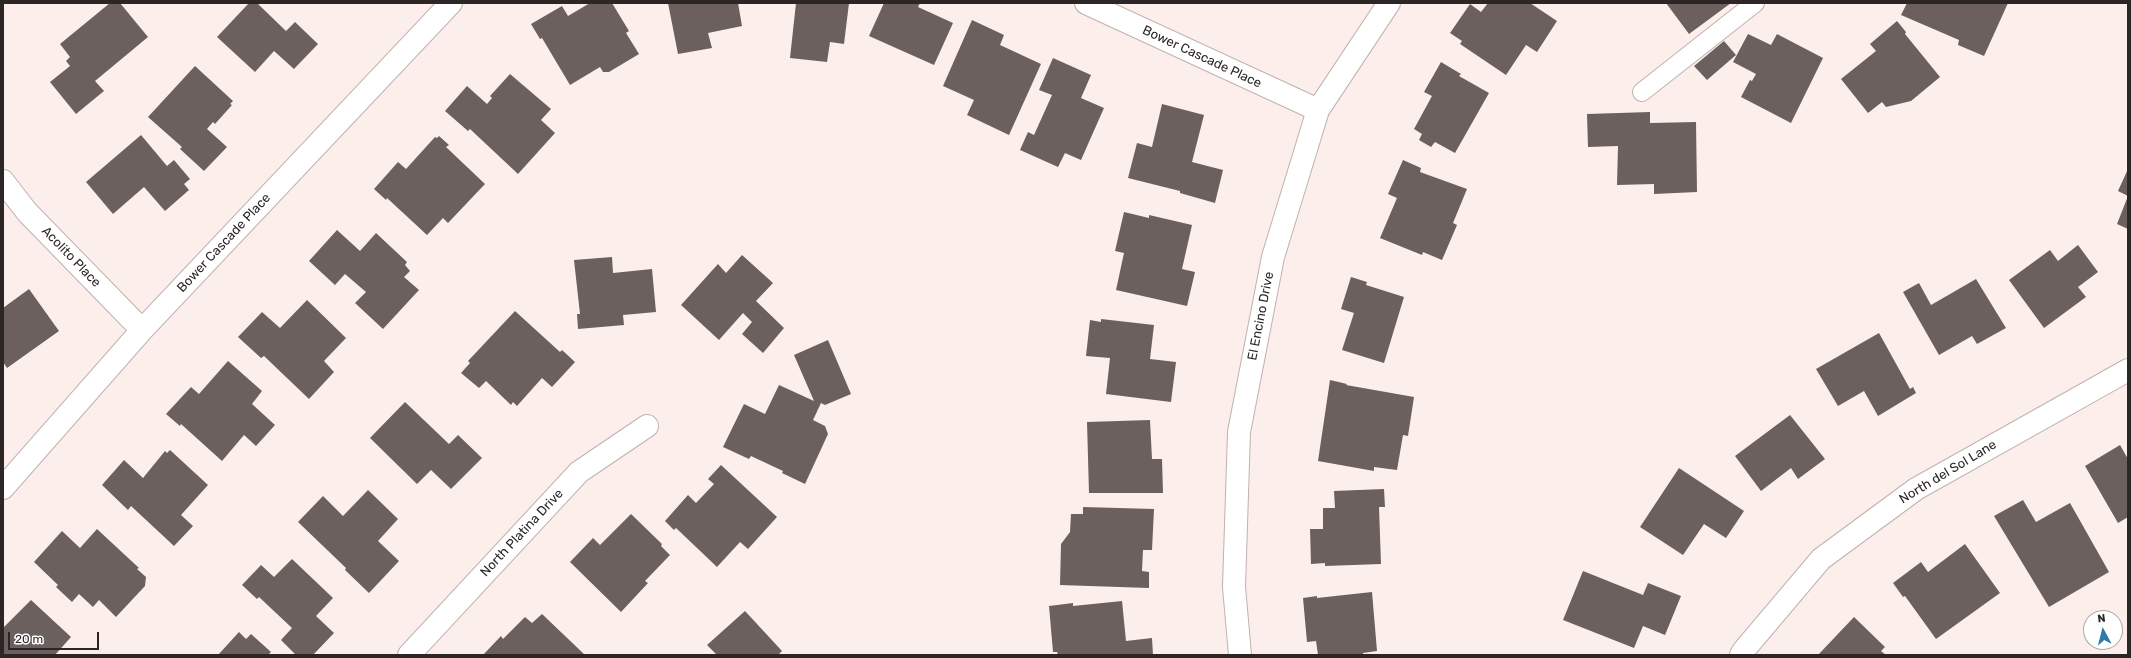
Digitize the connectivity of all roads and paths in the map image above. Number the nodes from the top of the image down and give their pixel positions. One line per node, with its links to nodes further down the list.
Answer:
1 (451, 3): 8 (street, Bower Cascade Place)
2 (1086, 3): 6 (street, Bower Cascade Place)
3 (1389, 3): 6 (street, El Encino Drive)
4 (1755, 3): 5 (lane)
5 (1642, 92)
6 (1318, 110): 13 (street, El Encino Drive)
7 (3, 181): 8 (street, Acolito Place)
8 (142, 330): 11 (street, Bower Cascade Place)
9 (2128, 370): 14 (street, North del Sol Lane)
10 (647, 426): 12 (street, North Platina Drive)
11 (3, 488)
12 (409, 655)
13 (1240, 655)
14 (1741, 655)

